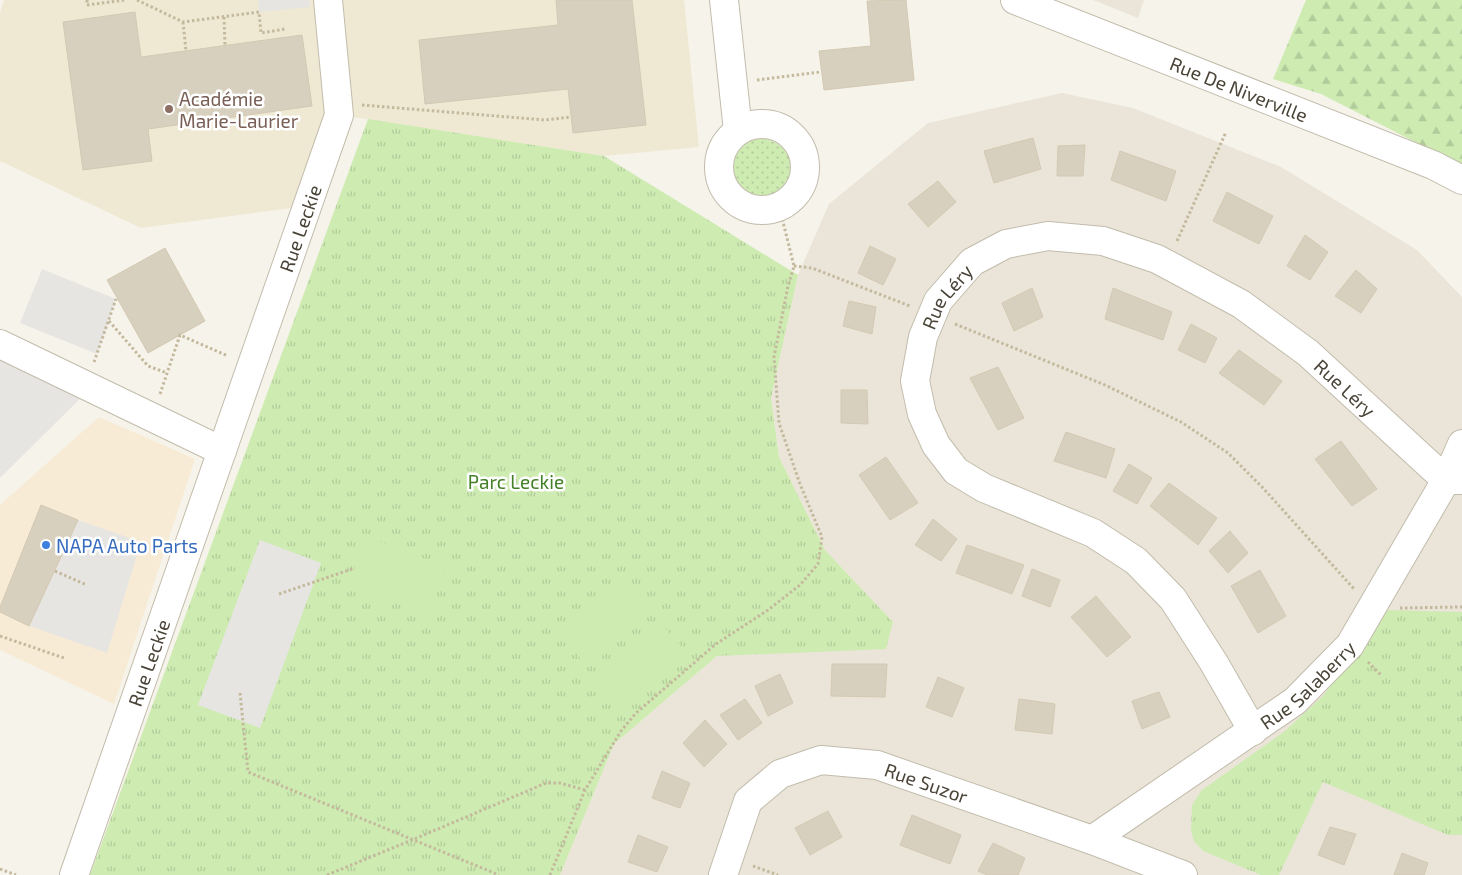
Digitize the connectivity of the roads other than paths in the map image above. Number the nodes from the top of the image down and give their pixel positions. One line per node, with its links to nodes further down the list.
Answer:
1 (328, 0): 8 (street, Rue Leckie)
2 (724, 0): 4 (street)
3 (1015, 0): 5 (street, Rue De Niverville)
4 (738, 131): 4 (street)
5 (1462, 180)
6 (0, 344): 8 (street)
7 (1462, 444): 9 (street)
8 (222, 451): 12 (street, Rue Leckie)
9 (1454, 480): 10 (street, Rue Salaberry); 10 (street, Rue Léry)
10 (1253, 731): 11 (street, Rue Salaberry)
11 (1092, 840): 13 (street, Rue Suzor); 14 (street, Rue Suzor)
12 (74, 875)
13 (723, 875)
14 (1183, 875)

